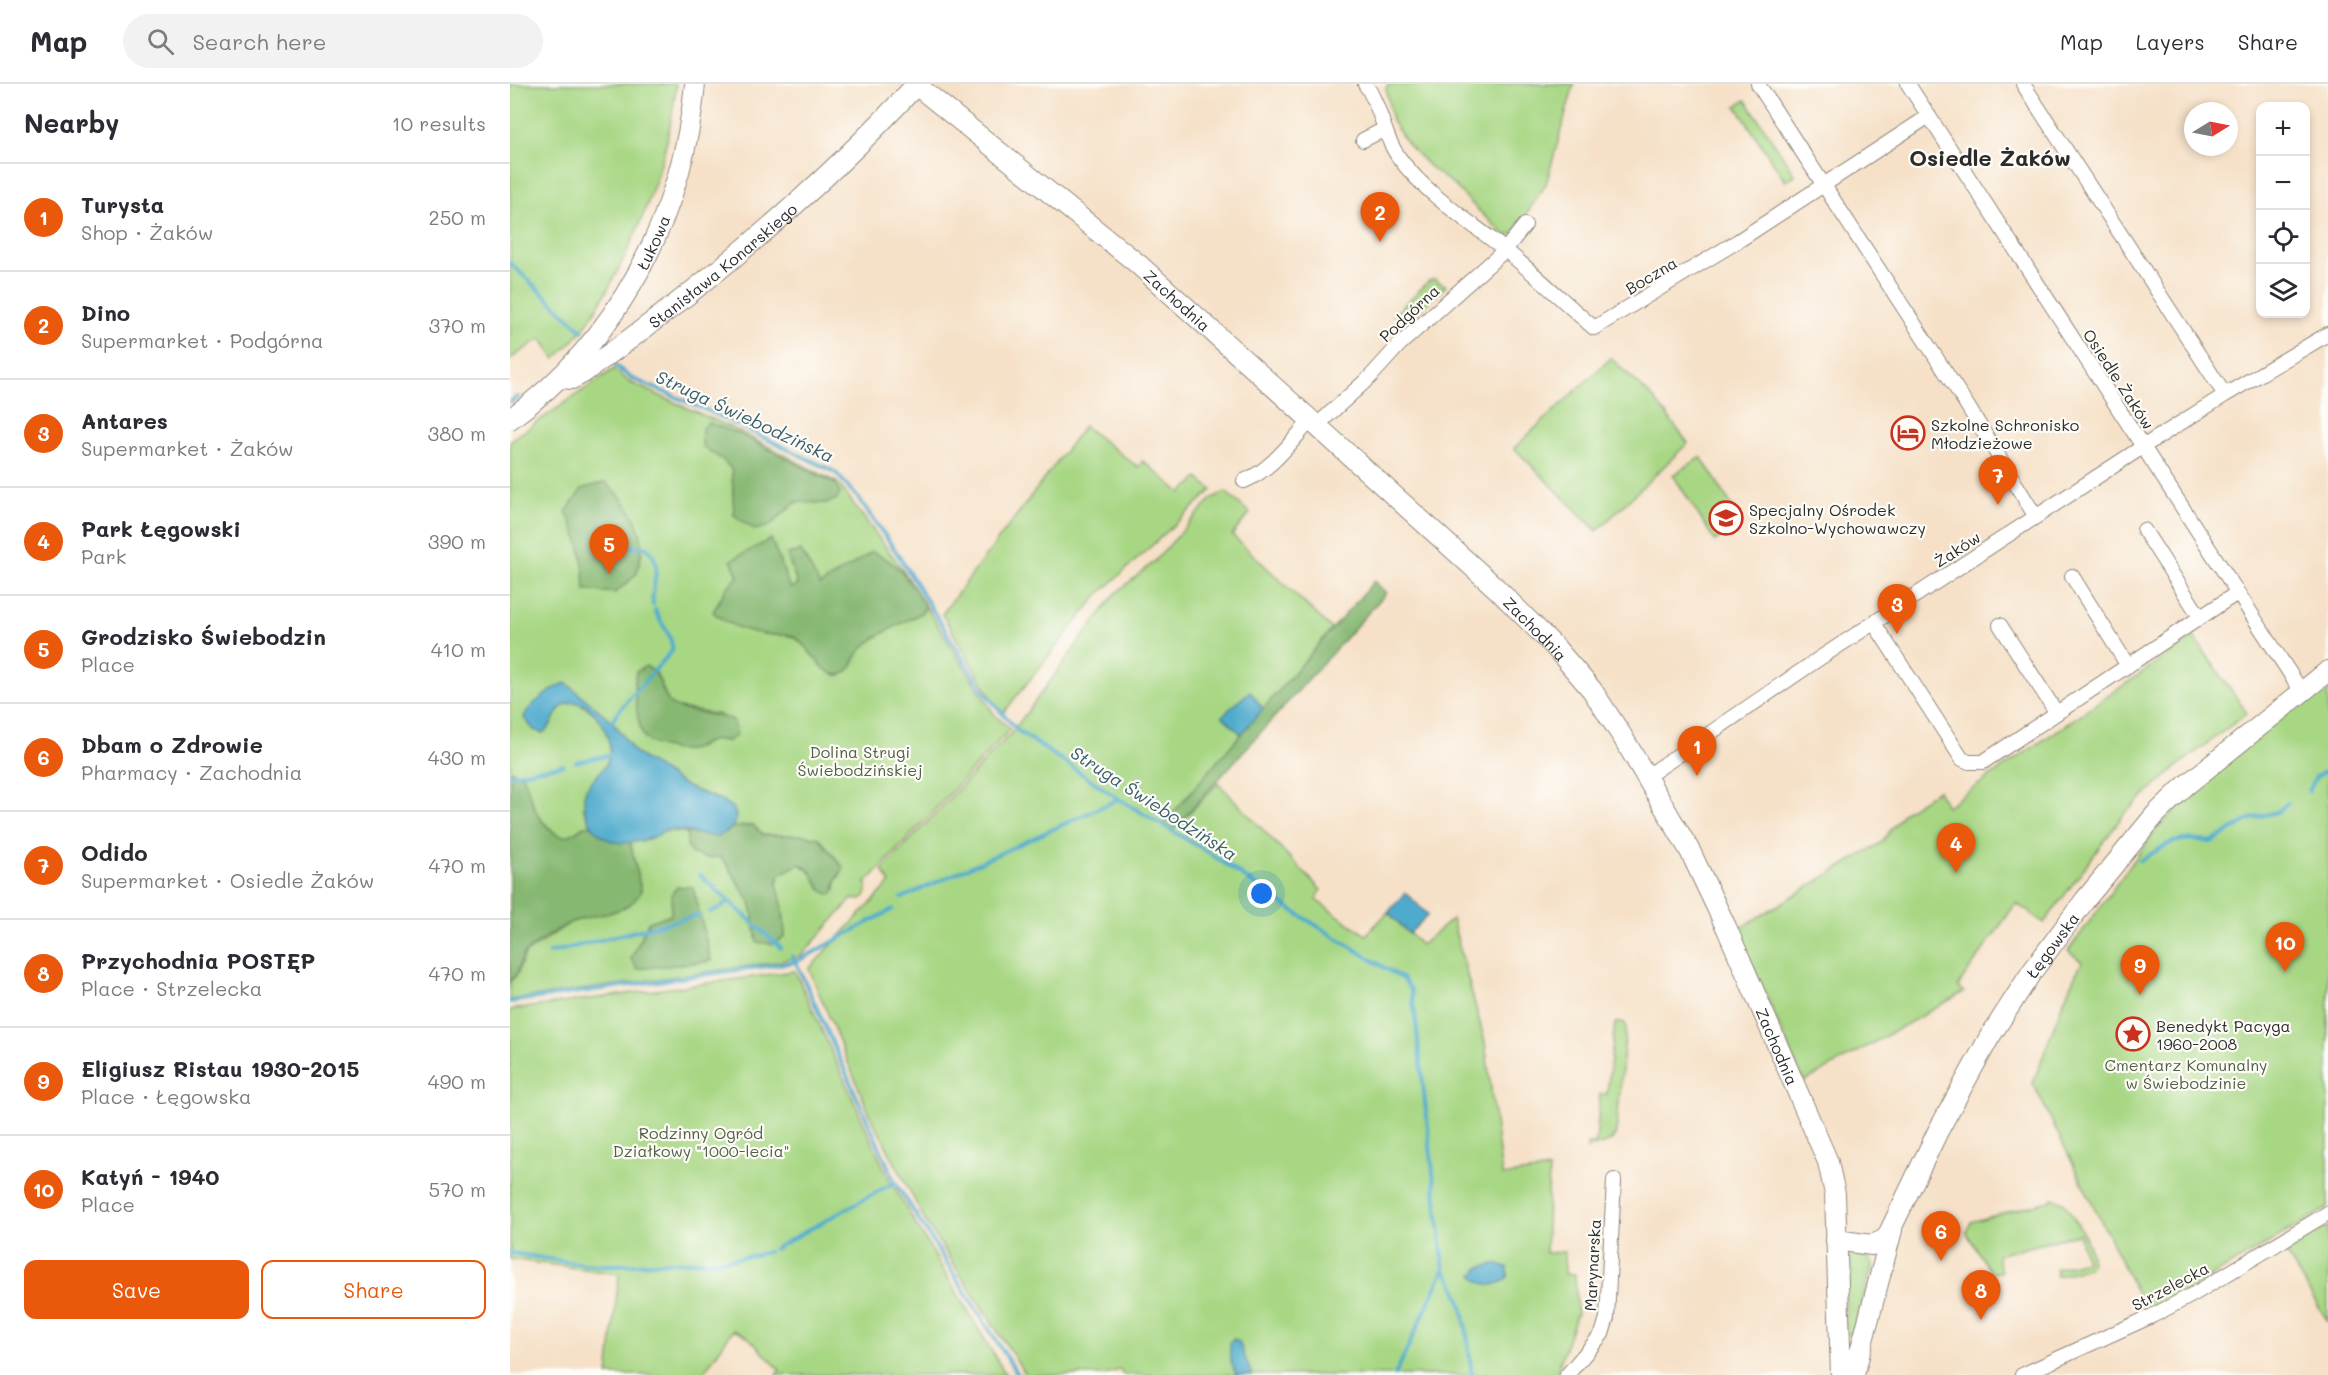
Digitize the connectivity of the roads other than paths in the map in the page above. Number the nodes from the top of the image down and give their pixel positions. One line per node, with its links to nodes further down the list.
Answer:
1 (695, 84): 14 (street, Łukowa)
2 (915, 84): 14 (street, Stanisława Konarskiego); 17 (street, Zachodnia)
3 (1365, 84): 8 (street)
4 (1758, 84): 10 (street)
5 (1908, 84): 7 (street, Osiedle Żaków)
6 (2023, 84): 15 (street)
7 (1929, 116): 10 (street); 18 (street, Osiedle Żaków)
8 (1385, 129): 9 (street); 12 (street)
9 (1363, 140)
10 (1823, 185): 12 (street, Boczna); 20 (street)
11 (1525, 225): 12 (street, Podgórna)
12 (1505, 250): 17 (street, Podgórna)
13 (2328, 334): 15 (street, Żaków)
14 (561, 378): 16 (street, Stanisława Konarskiego)
15 (2225, 395): 18 (street, Żaków)
16 (510, 419)
17 (1313, 424): 19 (street, Podgórna); 31 (street, Zachodnia)
18 (2144, 447): 20 (street, Żaków); 23 (street, Osiedle Żaków)
19 (1244, 481)
20 (2036, 517): 25 (street, Żaków)
21 (2144, 530): 24 (street)
22 (2072, 576): 27 (street)
23 (2237, 593): 24 (street); 29 (street, Osiedle Żaków)
24 (2200, 617): 27 (street)
25 (1874, 623): 30 (street); 31 (street, Żaków)
26 (2000, 625): 30 (street)
27 (2128, 666): 30 (street)
28 (2328, 671): 29 (street, Łęgowska)
29 (2302, 692): 34 (street, Łęgowska)
30 (2056, 712)
31 (1646, 777): 35 (street, Zachodnia)
32 (1614, 1180): 36 (street, Marynarska)
33 (2328, 1213): 39 (street, Strzelecka)
34 (1892, 1226): 35 (street, Łęgowska); 38 (street)
35 (1836, 1240): 37 (street, Zachodnia)
36 (1567, 1375)
37 (1841, 1375)
38 (1854, 1375)
39 (2022, 1375)

